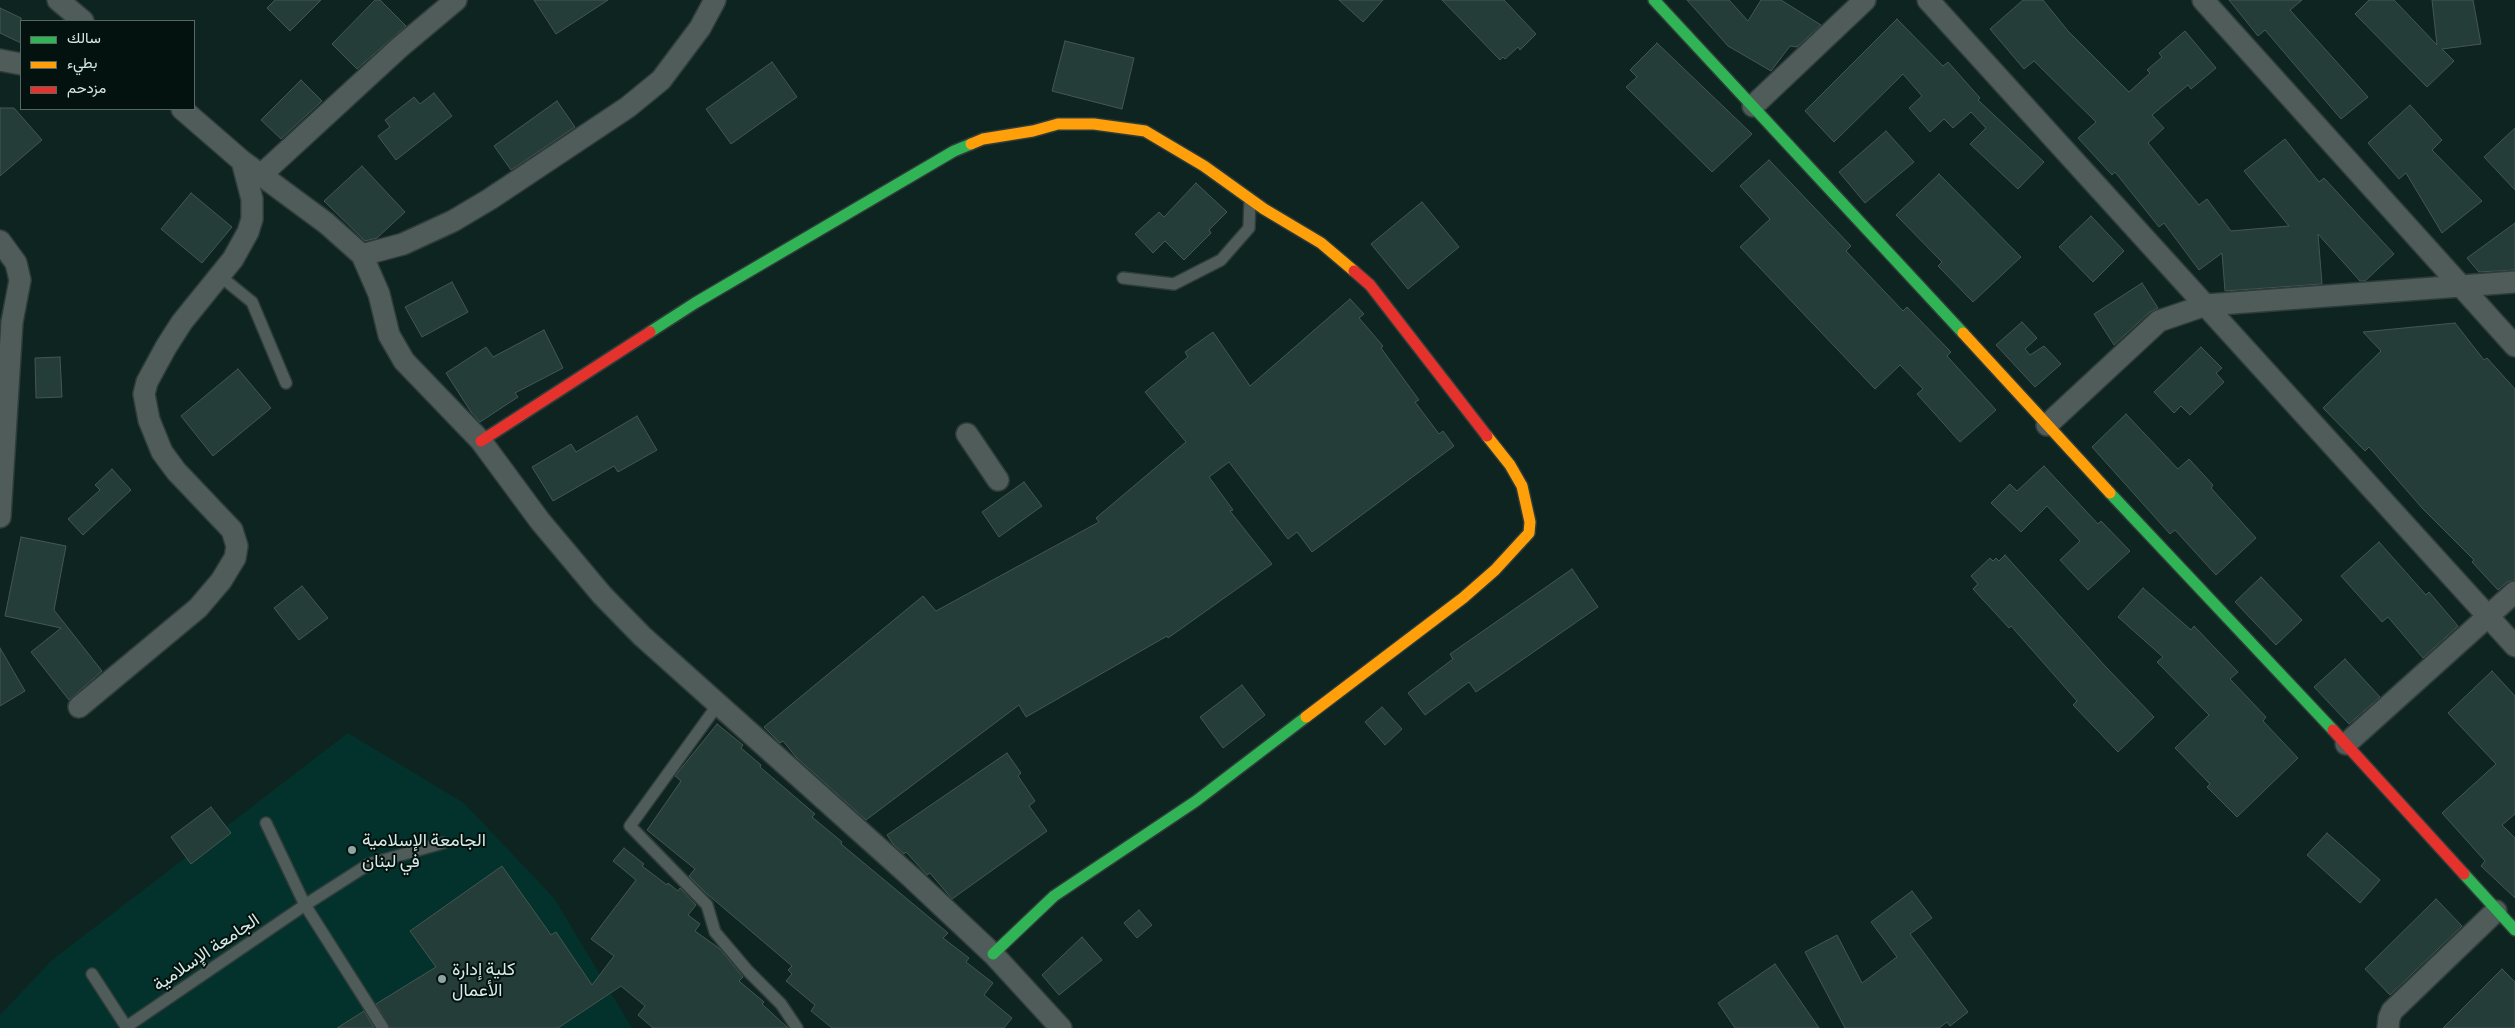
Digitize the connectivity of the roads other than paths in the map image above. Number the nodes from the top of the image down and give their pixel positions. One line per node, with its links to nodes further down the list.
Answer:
1 (58, 0): 8 (street)
2 (456, 0): 14 (street)
3 (715, 0): 17 (street)
4 (1654, 0): 11 (street)
5 (1865, 0): 11 (street)
6 (1928, 0): 22 (street)
7 (2203, 0): 21 (street)
8 (82, 20)
9 (0, 60): 10 (street)
10 (20, 64)
11 (1753, 106): 25 (street)
12 (183, 110): 13 (street)
13 (242, 160): 14 (street); 18 (street)
14 (261, 175): 17 (street)
15 (1250, 198): 19 (lane); 27 (street); 41 (street)
16 (0, 240): 29 (street)
17 (362, 255): 27 (street)
18 (220, 276): 24 (lane); 34 (street)
19 (1123, 278)
20 (2515, 282): 21 (street)
21 (2462, 286): 22 (street); 23 (street)
22 (2206, 305): 25 (street); 31 (street)
23 (2515, 346)
24 (286, 383)
25 (2047, 424): 35 (street)
26 (967, 434): 28 (street)
27 (481, 441): 33 (street)
28 (998, 480)
29 (0, 517)
30 (2515, 592): 31 (street)
31 (2489, 616): 32 (street); 35 (street)
32 (2515, 646)
33 (719, 703): 41 (street); 45 (lane)
34 (79, 708)
35 (2346, 744): 39 (street)
36 (266, 823): 38 (lane)
37 (443, 843): 38 (lane, الجامعة الإسلامية)
38 (305, 905): 43 (lane, الجامعة الإسلامية); 44 (lane)
39 (2496, 911): 40 (street); 47 (street)
40 (2515, 930)
41 (994, 954): 46 (street)
42 (92, 974): 43 (lane, الجامعة الإسلامية)
43 (127, 1028)
44 (383, 1028)
45 (797, 1028)
46 (1060, 1028)
47 (2388, 1028)

